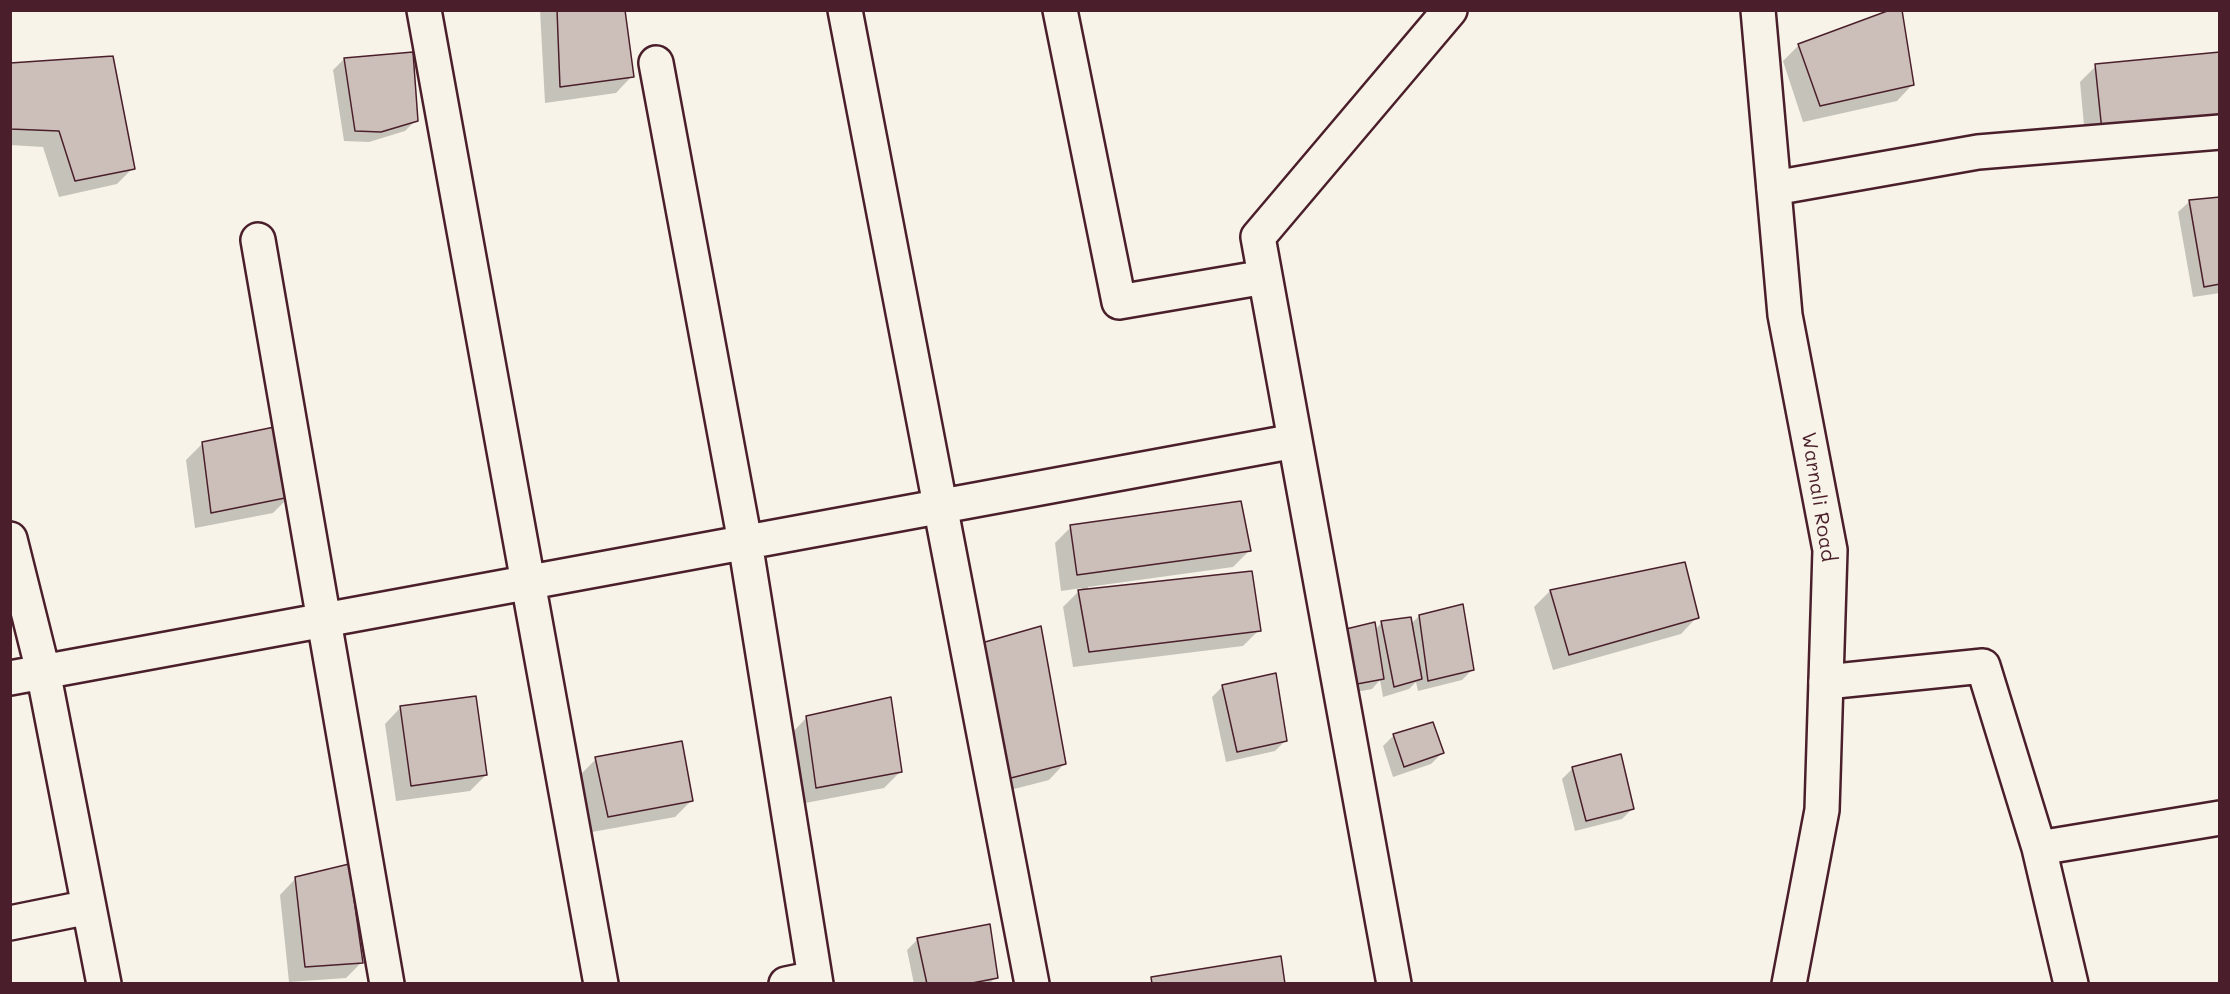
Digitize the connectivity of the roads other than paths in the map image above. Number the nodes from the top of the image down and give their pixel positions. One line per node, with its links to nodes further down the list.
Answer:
1 (424, 10): 15 (street)
2 (845, 10): 12 (street)
3 (1060, 10): 10 (street)
4 (1450, 10): 10 (street)
5 (1758, 10): 8 (street, Warnali Road)
6 (656, 63): 14 (street)
7 (2220, 132): 8 (street)
8 (1774, 188): 19 (street, Warnali Road)
9 (258, 240): 16 (street)
10 (1265, 277): 11 (street)
11 (1295, 441): 12 (street); 29 (street)
12 (939, 507): 14 (street); 28 (street)
13 (10, 539): 17 (street)
14 (745, 542): 15 (street); 24 (street)
15 (528, 582): 16 (street); 27 (street)
16 (324, 620): 17 (street); 26 (street)
17 (43, 671): 18 (street); 22 (street)
18 (10, 678)
19 (1826, 682): 21 (street); 30 (street, Warnali Road)
20 (2220, 818): 21 (street)
21 (2039, 848): 31 (street)
22 (89, 908): 23 (street); 25 (street)
23 (10, 923)
24 (806, 982)
25 (104, 984)
26 (387, 984)
27 (601, 984)
28 (1032, 984)
29 (1394, 984)
30 (1789, 984)
31 (2071, 984)

